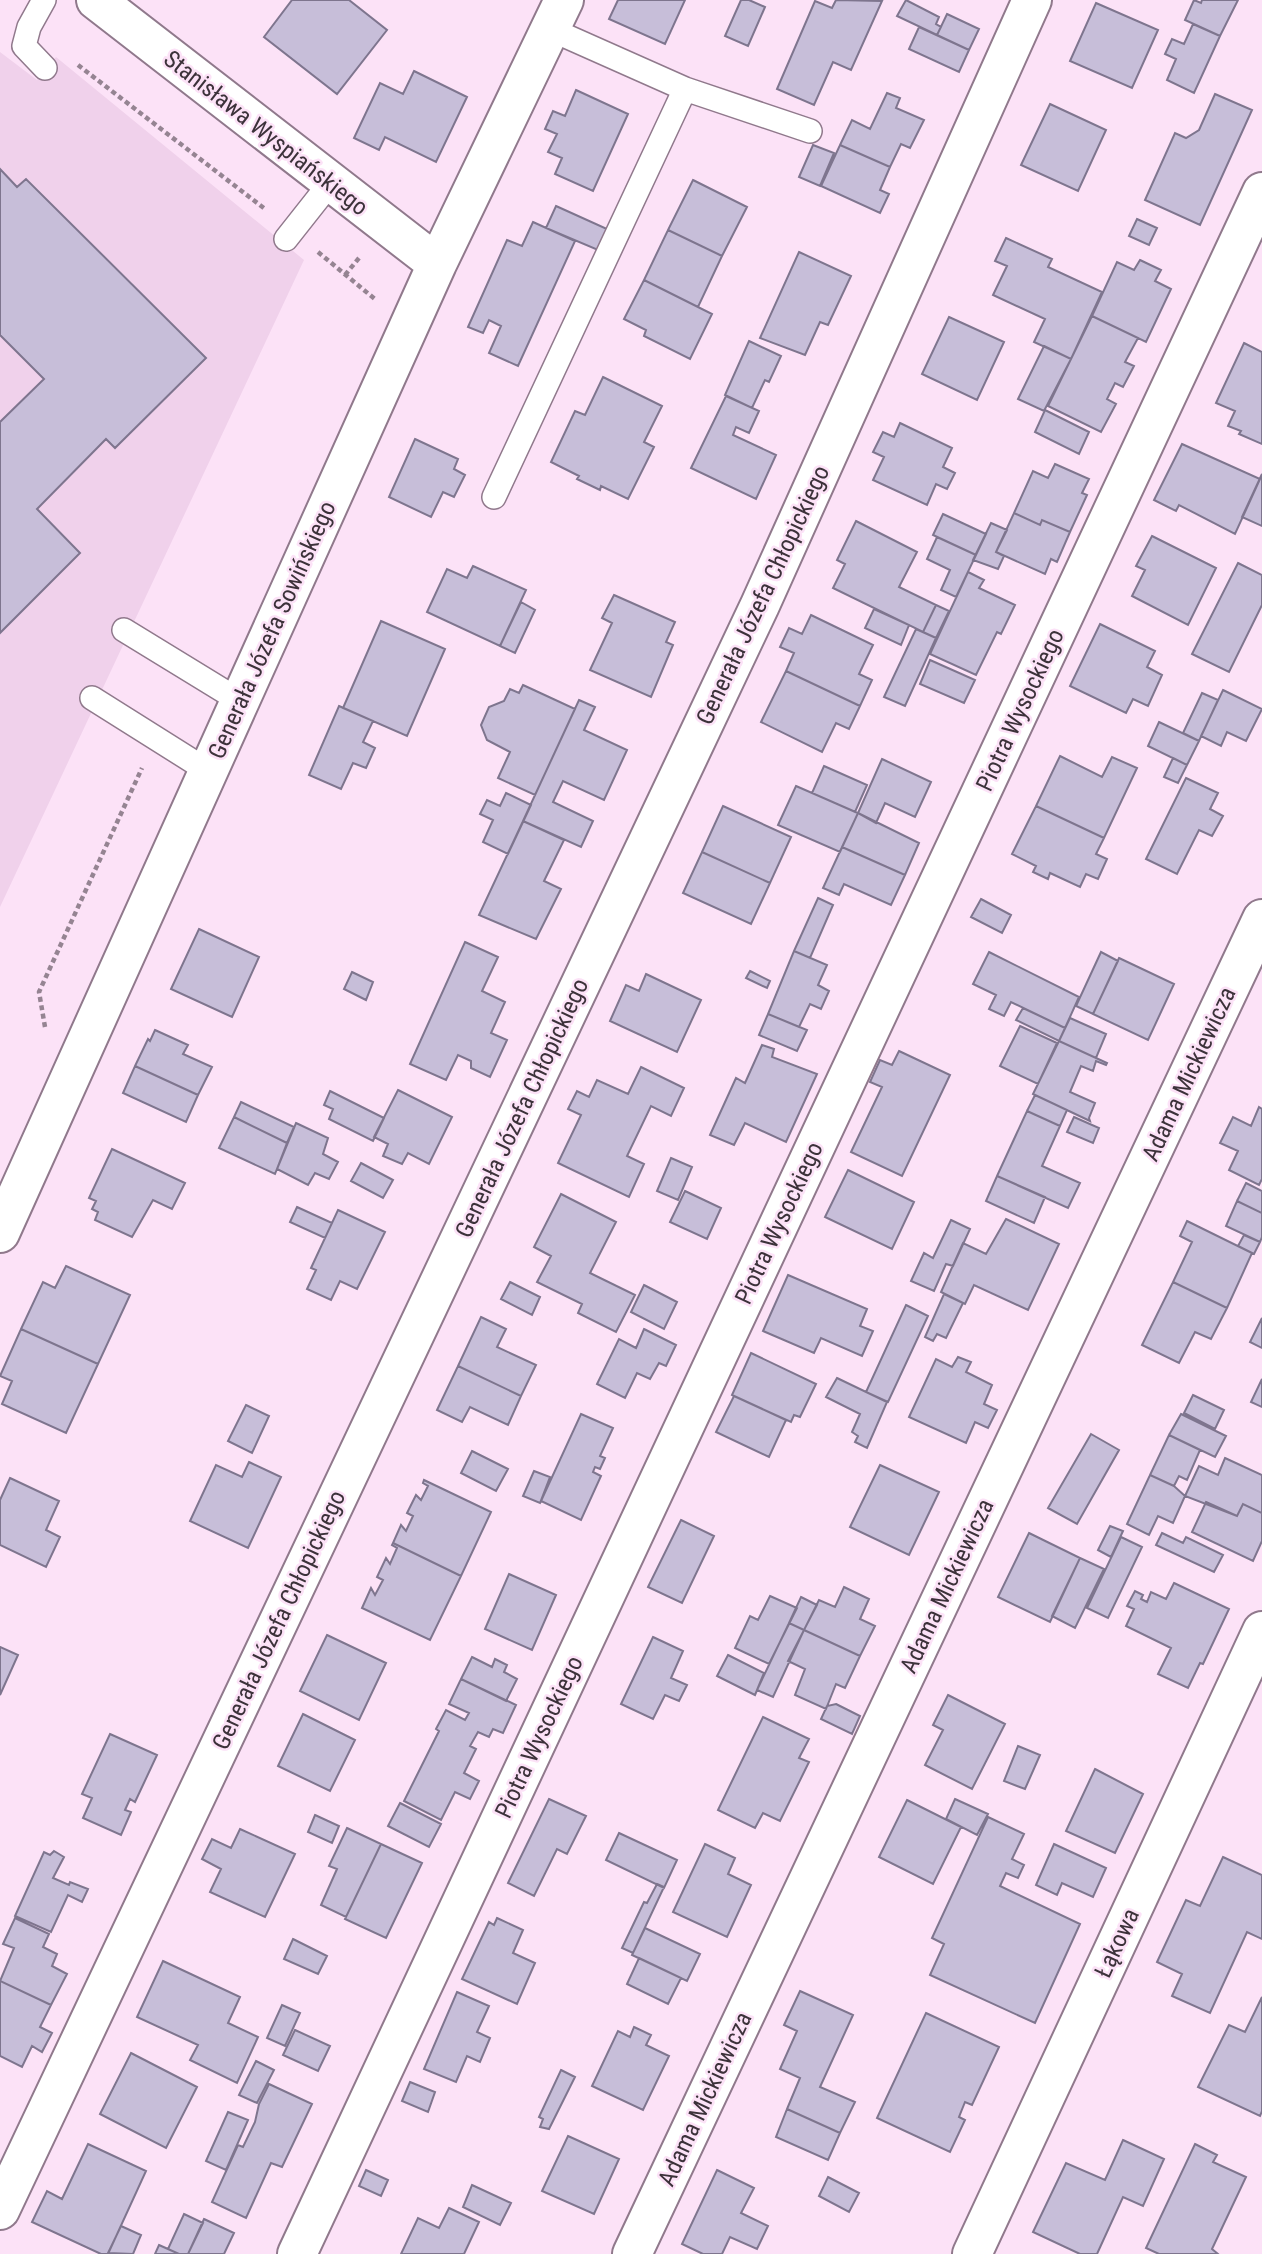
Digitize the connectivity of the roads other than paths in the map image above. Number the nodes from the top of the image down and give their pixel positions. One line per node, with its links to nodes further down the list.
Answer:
1 (44, 0): 5 (lane)
2 (96, 0): 8 (street, Stanisława Wyspiańskiego)
3 (1032, 0): 20 (street, Generała Józefa Chłopickiego)
4 (557, 15): 6 (lane, Generała Józefa Sowińskiego); 11 (street, Generała Józefa Sowińskiego)
5 (45, 68)
6 (685, 89): 7 (lane, Generała Józefa Sowińskiego); 12 (lane)
7 (810, 131)
8 (331, 183): 10 (lane); 11 (street, Stanisława Wyspiańskiego)
9 (1262, 192): 21 (street, Piotra Wysockiego)
10 (289, 235)
11 (438, 264): 15 (street, Generała Józefa Sowińskiego)
12 (494, 497)
13 (124, 630): 15 (lane)
14 (92, 698): 16 (lane)
15 (240, 701): 16 (street, Generała Józefa Sowińskiego)
16 (208, 771): 18 (street, Generała Józefa Sowińskiego)
17 (1262, 919): 22 (street, Adama Mickiewicza)
18 (0, 1233)
19 (1262, 1631): 23 (street, Łąkowa)
20 (0, 2210)
21 (297, 2254)
22 (632, 2254)
23 (972, 2254)

